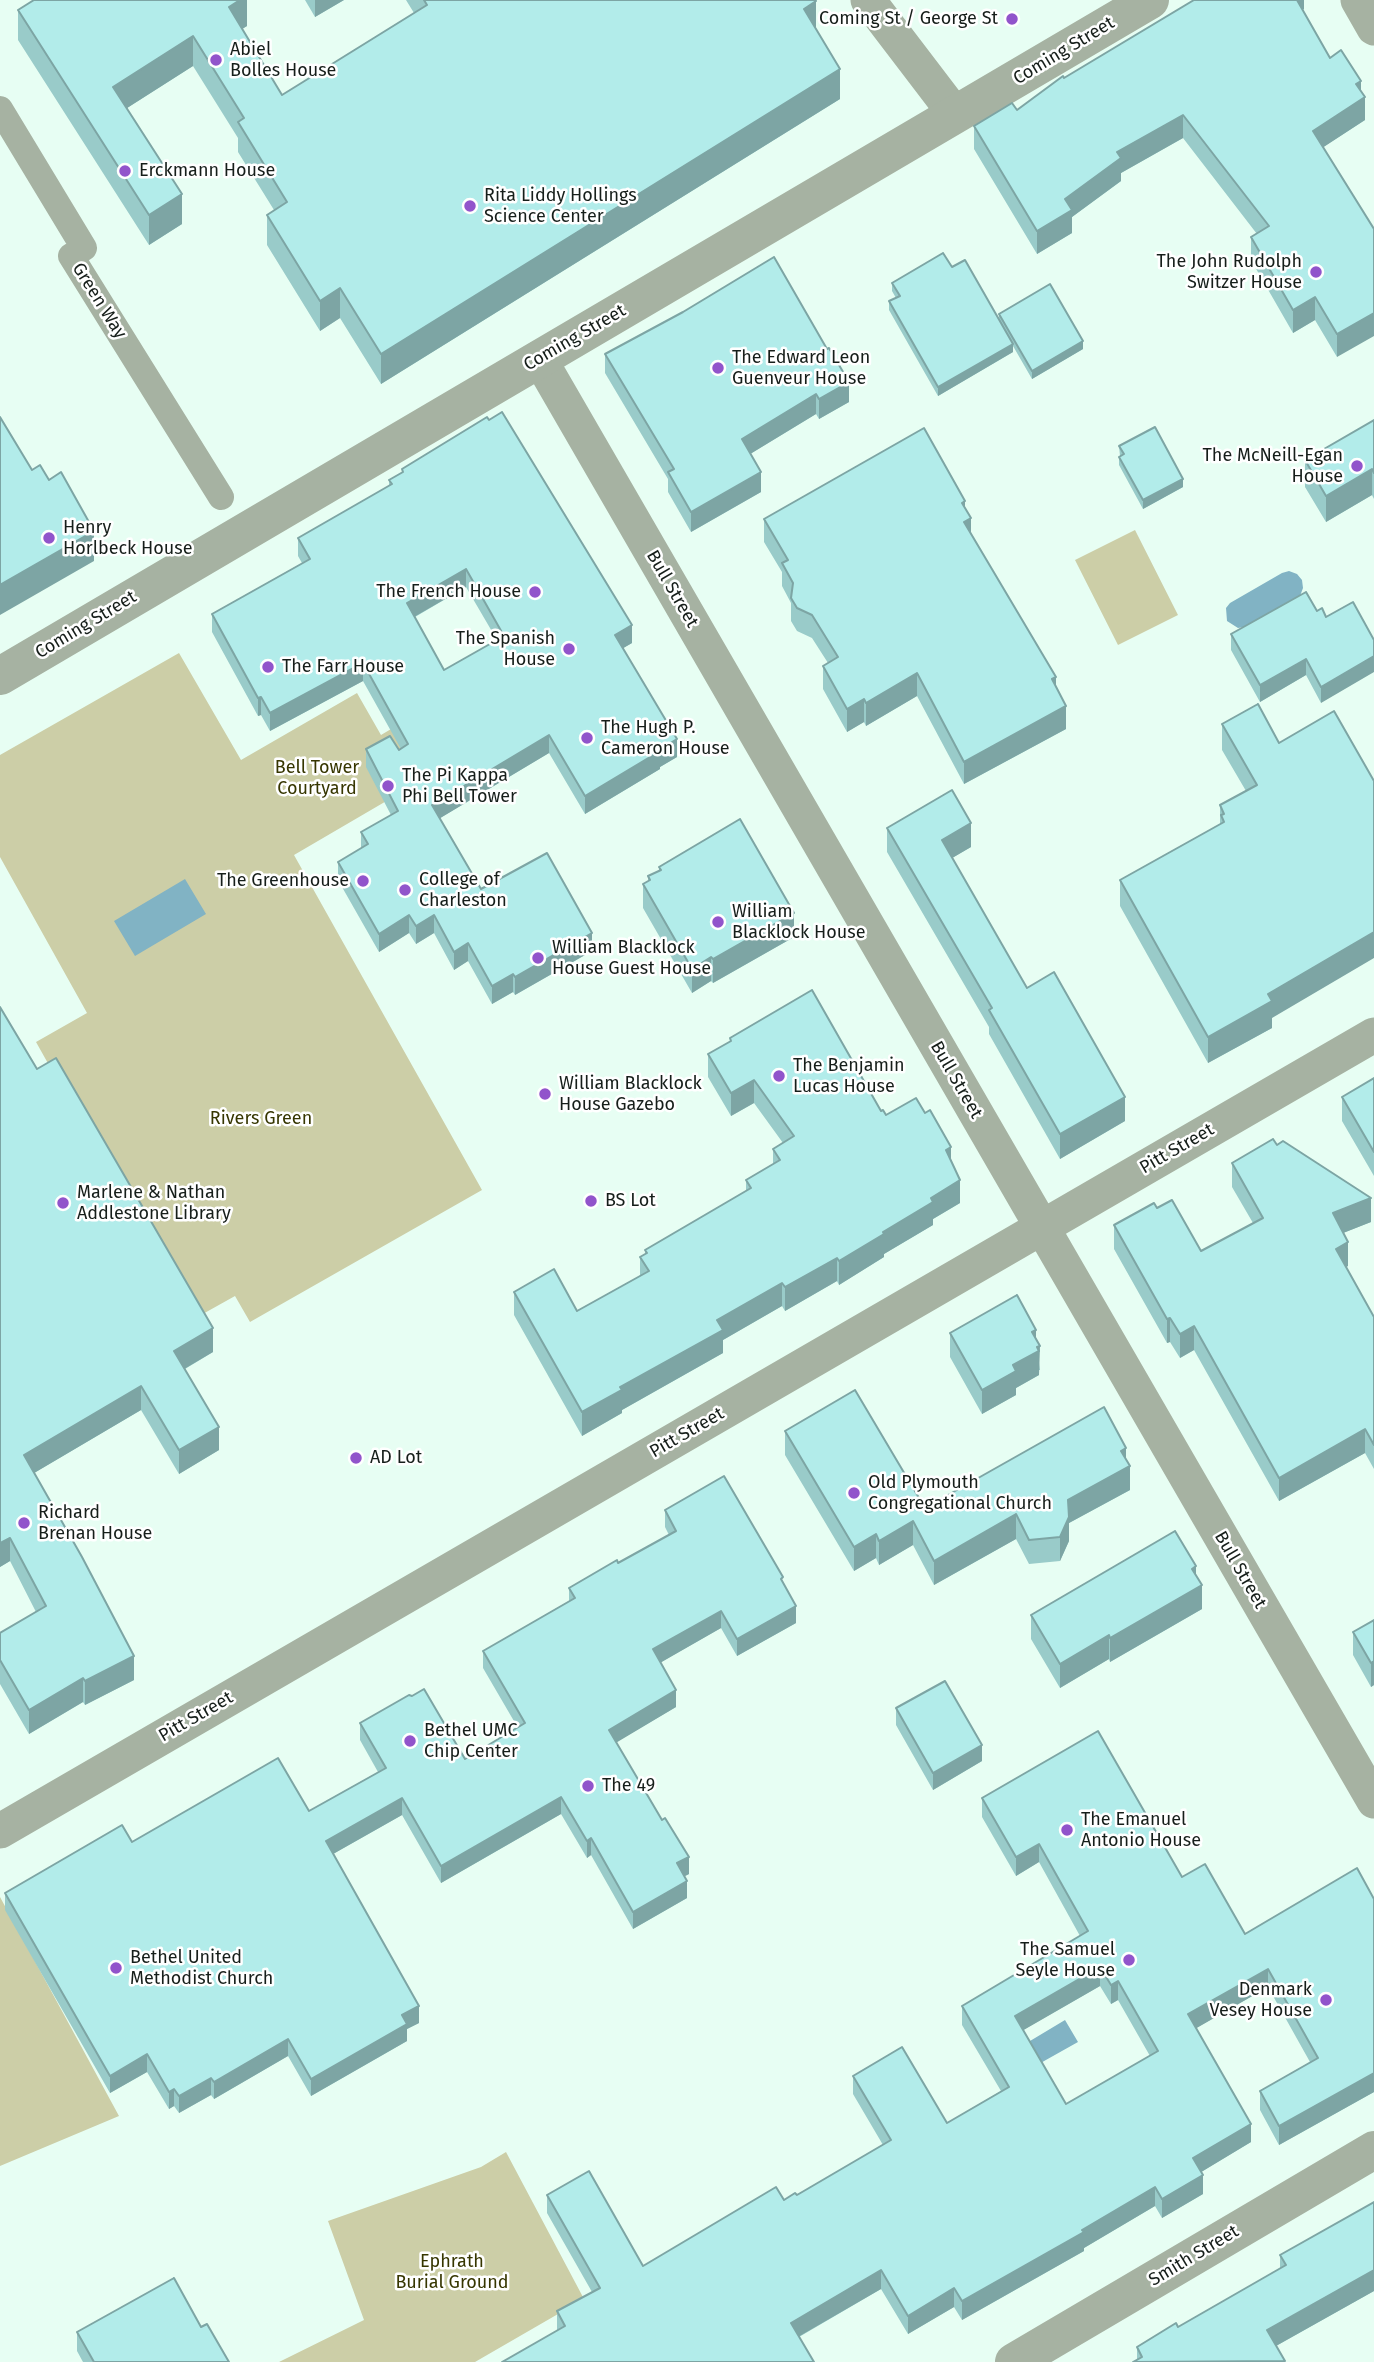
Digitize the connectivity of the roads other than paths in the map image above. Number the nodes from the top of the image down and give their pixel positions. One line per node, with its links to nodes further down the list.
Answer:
1 (868, 0): 6 (street)
2 (1150, 0): 6 (street, Coming Street)
3 (1358, 0): 4 (street)
4 (1374, 28)
5 (0, 109): 8 (street, Green Way)
6 (955, 114): 7 (street, Coming Street)
7 (539, 358): 9 (street, Coming Street); 11 (street, Bull Street)
8 (220, 497)
9 (0, 676)
10 (1374, 1035): 11 (street, Pitt Street)
11 (1041, 1227): 12 (street, Bull Street); 13 (street, Pitt Street)
12 (1374, 1801)
13 (0, 1831)
14 (1374, 2150): 15 (street, Smith Street)
15 (1014, 2362)

